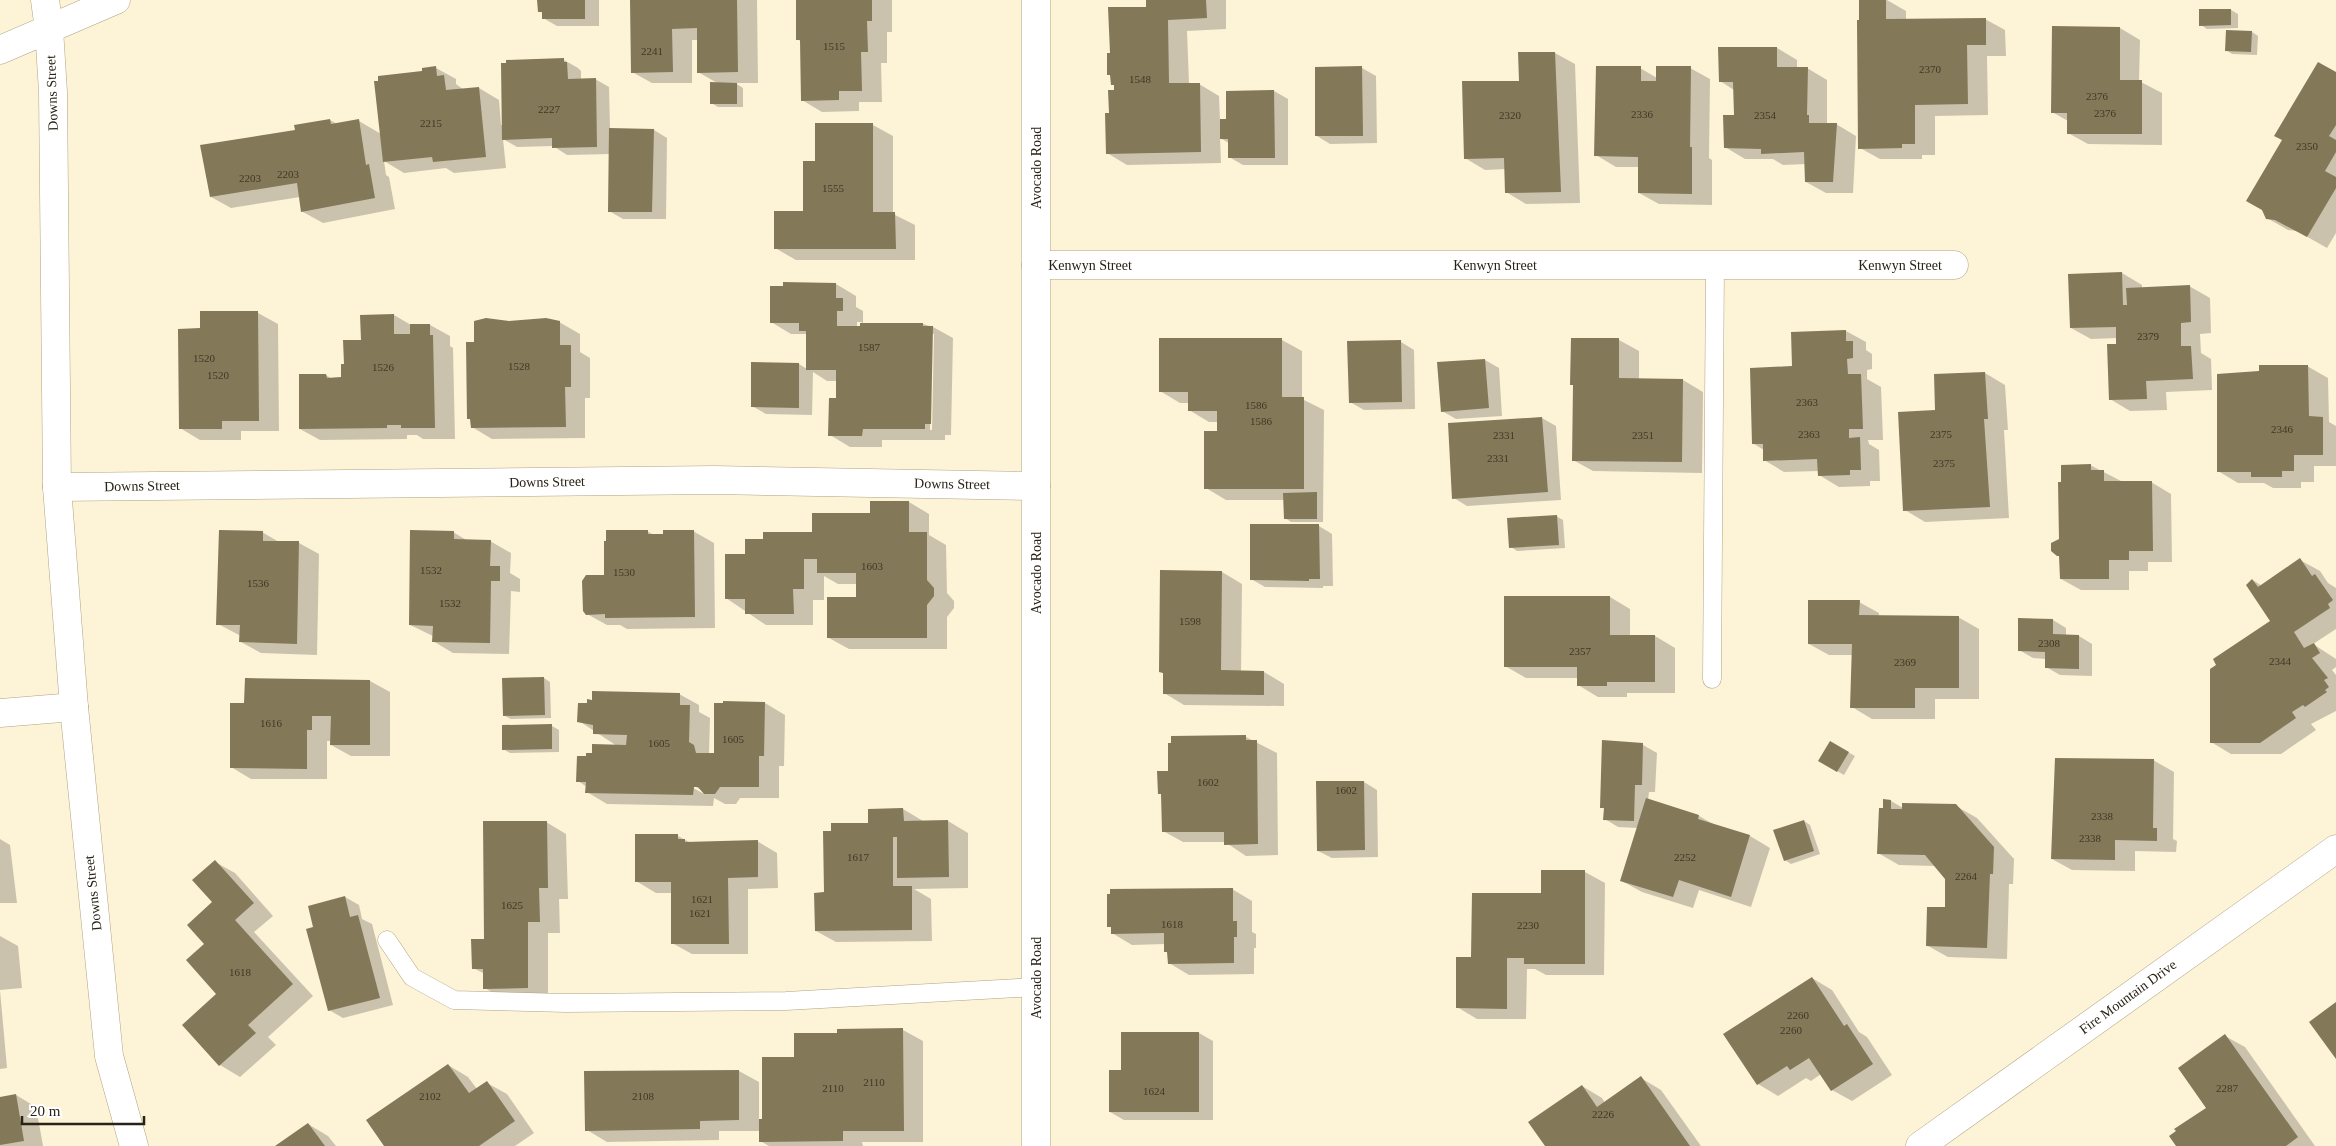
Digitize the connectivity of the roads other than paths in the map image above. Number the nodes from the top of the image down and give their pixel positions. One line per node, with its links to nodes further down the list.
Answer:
1 (45, 0): 4 (street, Downs Street)
2 (116, 0): 4 (street)
3 (1036, 0): 6 (street, Avocado Road)
4 (49, 29): 5 (street); 10 (street, Downs Street)
5 (0, 50)
6 (1036, 264): 7 (street, Kenwyn Street); 9 (street, Avocado Road)
7 (1715, 264): 8 (street, Kenwyn Street); 11 (lane)
8 (1954, 264)
9 (1036, 486): 10 (street, Downs Street); 16 (street, Avocado Road)
10 (57, 487): 12 (street, Downs Street)
11 (1712, 679)
12 (74, 707): 13 (street); 17 (street, Downs Street)
13 (0, 713)
14 (2335, 853): 19 (street, Fire Mountain Drive)
15 (387, 940): 16 (lane)
16 (1036, 987): 18 (street, Avocado Road)
17 (134, 1146)
18 (1036, 1146)
19 (1920, 1146)

